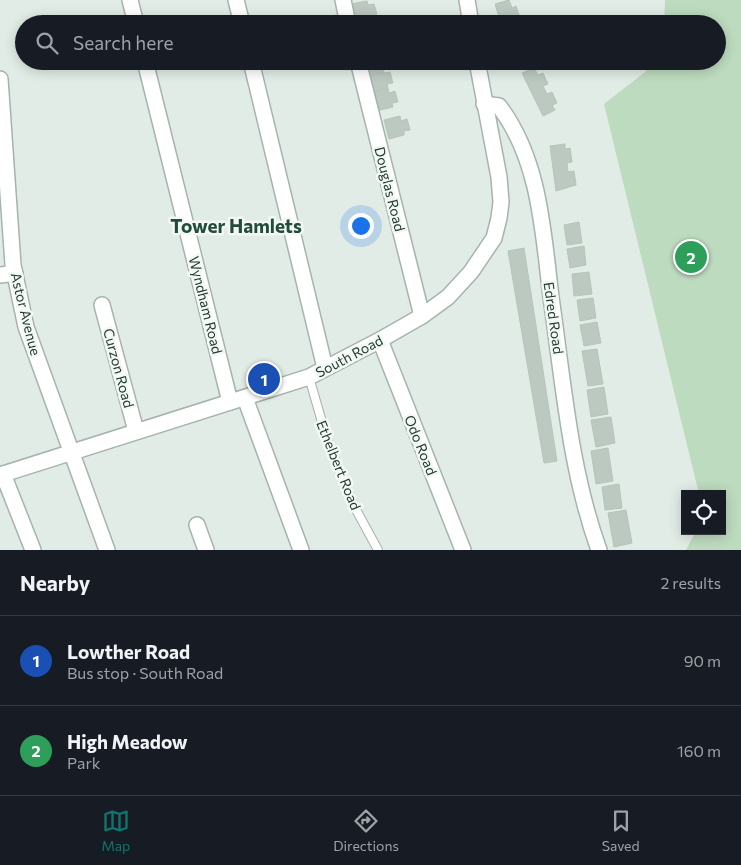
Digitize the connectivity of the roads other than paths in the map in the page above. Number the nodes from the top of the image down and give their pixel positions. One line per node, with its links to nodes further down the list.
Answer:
1 (130, 0): 5 (street)
2 (236, 0): 6 (street)
3 (343, 0): 7 (street)
4 (467, 0): 8 (street)
5 (134, 15)
6 (240, 15)
7 (346, 15)
8 (470, 15)
9 (147, 70): 22 (street, Wyndham Road)
10 (253, 70): 19 (street)
11 (360, 70): 17 (street, Douglas Road)
12 (478, 70): 14 (street, South Road)
13 (0, 79): 15 (street, Astor Avenue)
14 (484, 104): 17 (street, South Road); 33 (street, Edred Road)
15 (7, 274): 24 (street, Astor Avenue)
16 (102, 305): 23 (street, Curzon Road)
17 (422, 316): 18 (street, South Road)
18 (380, 340): 19 (street, South Road); 32 (street, Odo Road)
19 (325, 368): 20 (street, South Road)
20 (309, 377): 21 (street, South Road); 31 (lane, Ethelbert Road)
21 (245, 398): 22 (street, South Road); 30 (street)
22 (230, 402): 23 (street, South Road)
23 (136, 431): 24 (street, South Road)
24 (70, 454): 25 (street, South Road); 28 (street, Astor Avenue)
25 (2, 474): 27 (street)
26 (197, 525): 29 (street)
27 (33, 550)
28 (106, 550)
29 (206, 550)
30 (301, 550)
31 (378, 550)
32 (463, 550)
33 (599, 550)

